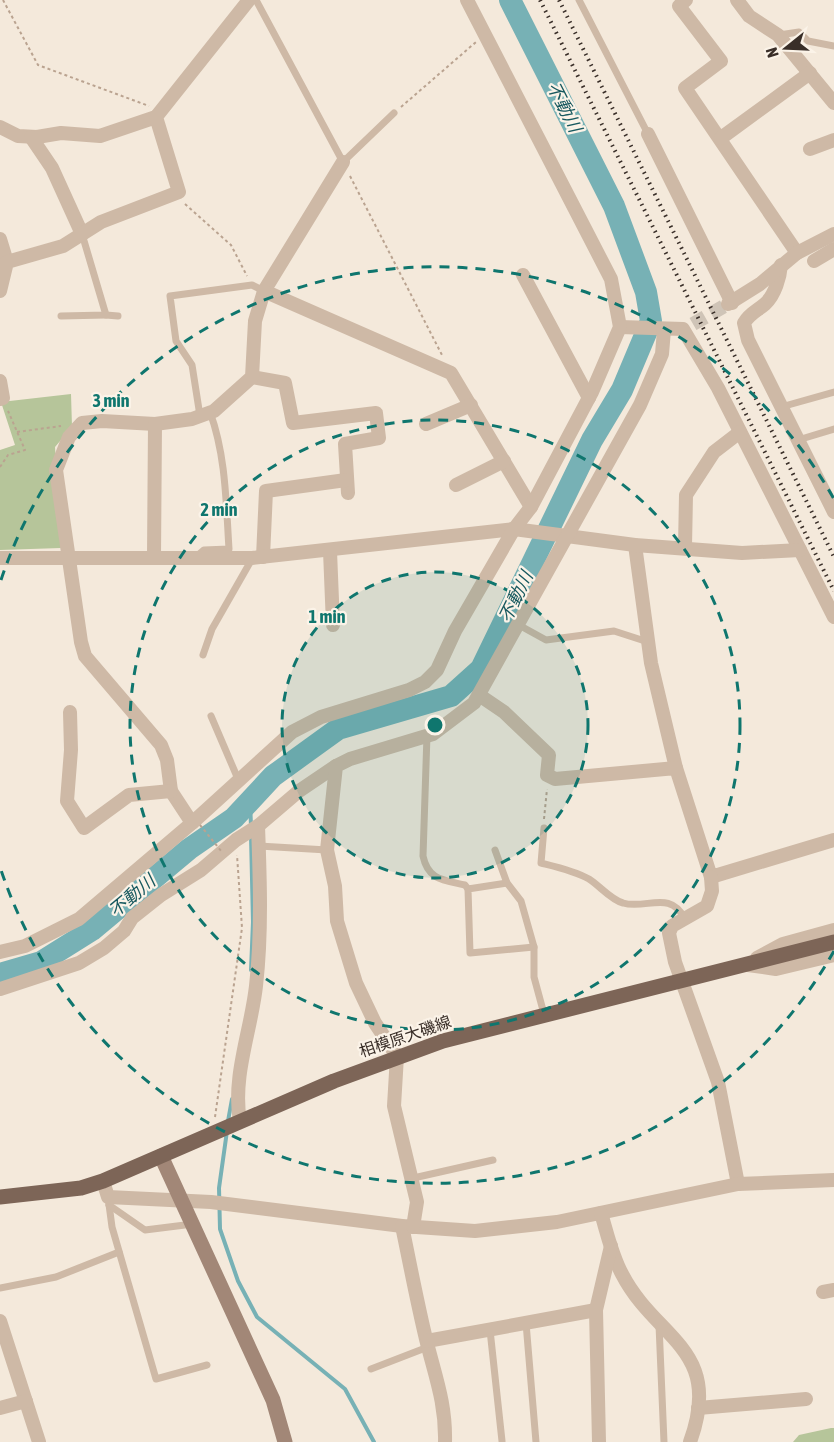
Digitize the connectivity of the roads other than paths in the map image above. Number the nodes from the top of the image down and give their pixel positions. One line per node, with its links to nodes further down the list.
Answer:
1 (249, 0): 11 (street)
2 (256, 0): 19 (lane)
3 (467, 0): 34 (street)
4 (579, 0): 14 (lane)
5 (686, 0): 16 (street)
6 (737, 0): 7 (street)
7 (778, 35): 8 (lane); 9 (street)
8 (834, 46)
9 (810, 73): 10 (street); 16 (street)
10 (834, 103)
11 (159, 113): 15 (street); 20 (street)
12 (394, 113): 19 (lane)
13 (0, 127): 15 (street)
14 (648, 134): 27 (street)
15 (30, 137): 20 (street)
16 (721, 138): 24 (street)
17 (834, 141): 18 (street)
18 (810, 149)
19 (343, 162): 29 (street)
20 (82, 234): 26 (street); 31 (lane)
21 (834, 234): 24 (street)
22 (0, 240): 26 (street)
23 (834, 249): 25 (street)
24 (797, 253): 27 (street)
25 (814, 261)
26 (7, 262): 30 (street)
27 (781, 265): 42 (street)
28 (523, 275): 40 (street)
29 (258, 288): 36 (street); 41 (street); 43 (lane)
30 (0, 291)
31 (106, 315): 32 (lane); 33 (lane)
32 (61, 316)
33 (118, 316)
34 (620, 327): 35 (street); 40 (street)
35 (664, 330): 47 (street); 54 (street)
36 (252, 377): 43 (street); 63 (street)
37 (0, 381): 39 (street)
38 (834, 392): 42 (lane)
39 (1, 398)
40 (589, 398): 51 (street)
41 (471, 405): 45 (street); 49 (street)
42 (781, 407): 48 (street)
43 (205, 414): 44 (street); 61 (lane)
44 (155, 424): 59 (street); 60 (street)
45 (426, 424)
46 (834, 429): 48 (lane)
47 (740, 432): 56 (street); 57 (street)
48 (798, 440): 52 (street)
49 (504, 461): 50 (street); 51 (street)
50 (456, 485)
51 (531, 507): 53 (street)
52 (834, 512)
53 (514, 529): 54 (street); 58 (street); 75 (street)
54 (566, 534): 55 (street); 65 (street)
55 (635, 545): 56 (street); 67 (street)
56 (685, 547): 57 (street)
57 (800, 550): 64 (street)
58 (330, 551): 63 (street); 66 (street)
59 (70, 557): 60 (street); 62 (street); 76 (street)
60 (154, 557): 61 (street)
61 (196, 557): 63 (street)
62 (0, 558)
63 (258, 558): 68 (lane)
64 (834, 617)
65 (517, 624): 67 (lane); 69 (street)
66 (333, 625)
67 (648, 642): 74 (street)
68 (203, 655)
69 (479, 695): 72 (street); 74 (street)
70 (69, 712): 76 (street)
71 (212, 716): 75 (lane)
72 (427, 735): 73 (street); 86 (lane)
73 (336, 766): 78 (street); 82 (street)
74 (676, 768): 84 (street)
75 (238, 780): 77 (street)
76 (171, 791): 77 (street)
77 (196, 824): 91 (street)
78 (258, 826): 81 (street); 95 (street)
79 (544, 828): 87 (lane)
80 (834, 840): 84 (street)
81 (259, 846): 82 (lane); 98 (street)
82 (327, 850): 97 (street)
83 (495, 850): 85 (lane)
84 (711, 877): 87 (street)
85 (507, 884): 86 (lane); 90 (lane)
86 (468, 889): 90 (lane)
87 (685, 919): 94 (street)
88 (834, 930): 93 (street)
89 (834, 942): 93 (main road, 相模原大磯線)
90 (534, 947): 96 (lane)
91 (0, 952)
92 (834, 955): 93 (street)
93 (745, 965): 94 (main road, 相模原大磯線)
94 (682, 981): 96 (main road, 相模原大磯線); 104 (street)
95 (0, 989)
96 (544, 1014): 97 (main road, 相模原大磯線)
97 (397, 1056): 98 (main road, 相模原大磯線); 101 (street)
98 (240, 1121): 99 (main road, 相模原大磯線)
99 (161, 1156): 103 (main road, 相模原大磯線); 106 (street)
100 (493, 1160): 101 (lane)
101 (409, 1179): 110 (street)
102 (834, 1180): 104 (street)
103 (103, 1181): 105 (main road, 相模原大磯線); 107 (street)
104 (738, 1184): 108 (street)
105 (0, 1197)
106 (180, 1200): 107 (street); 109 (street); 110 (street)
107 (108, 1201): 109 (lane); 112 (lane)
108 (601, 1213): 110 (street); 111 (street)
109 (193, 1224): 128 (street)
110 (408, 1226): 119 (street)
111 (611, 1246): 114 (street); 115 (street)
112 (119, 1252): 113 (lane); 120 (lane)
113 (0, 1288)
114 (596, 1310): 117 (street); 131 (street)
115 (659, 1320): 125 (street); 132 (lane)
116 (0, 1322): 123 (street)
117 (526, 1323): 118 (street); 130 (lane)
118 (490, 1330): 119 (street); 126 (lane)
119 (428, 1345): 121 (lane); 129 (street)
120 (207, 1365)
121 (371, 1369)
122 (806, 1399): 125 (street)
123 (26, 1401): 124 (street); 127 (street)
124 (0, 1408)
125 (698, 1408): 133 (street)
126 (502, 1441)
127 (39, 1442)
128 (285, 1442)
129 (445, 1442)
130 (536, 1442)
131 (599, 1442)
132 (664, 1442)
133 (690, 1442)

